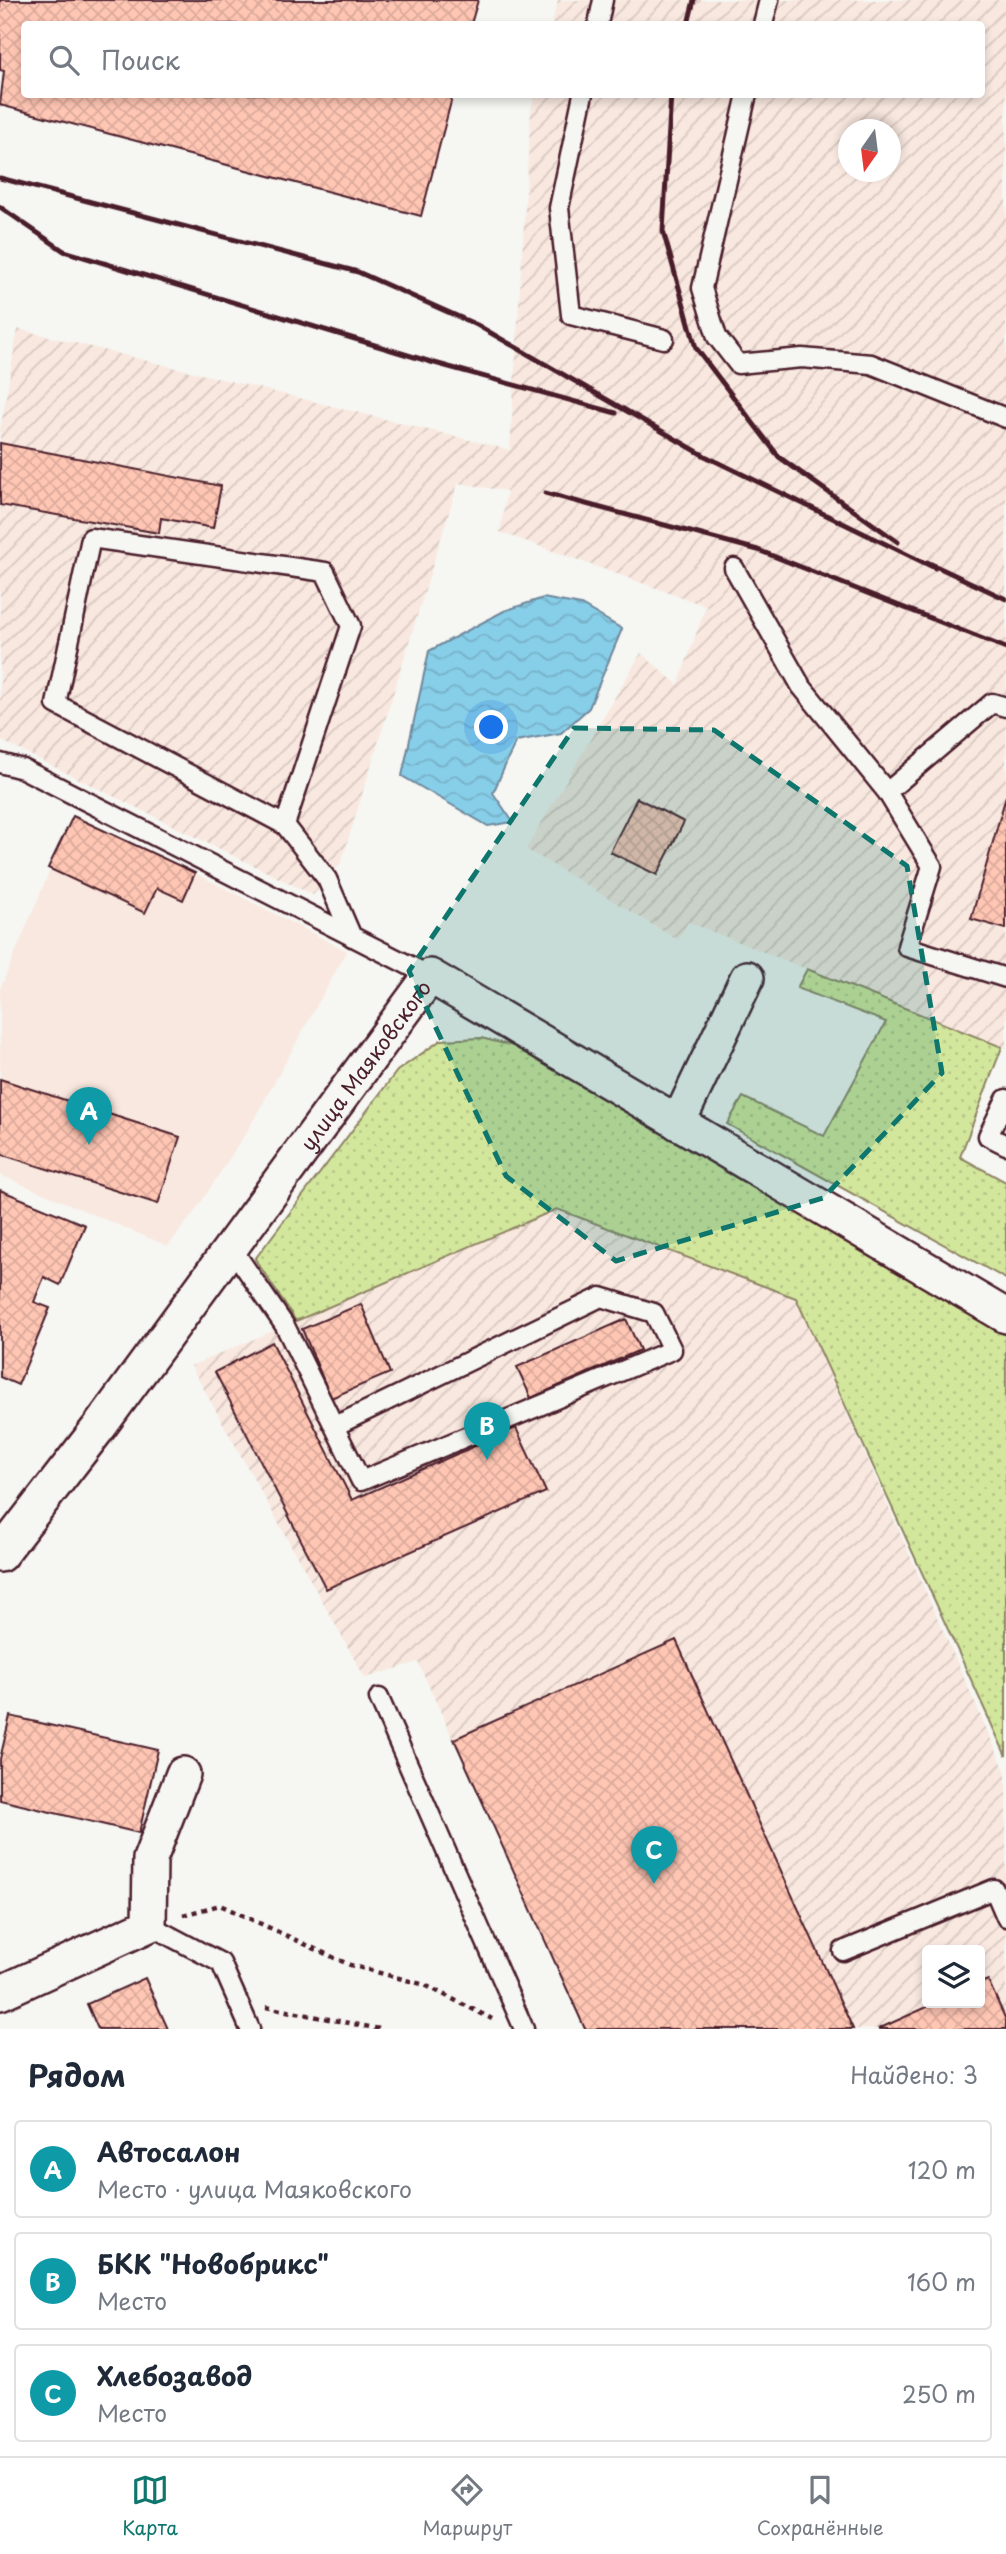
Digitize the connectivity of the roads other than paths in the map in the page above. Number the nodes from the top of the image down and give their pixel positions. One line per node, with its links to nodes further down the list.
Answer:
1 (603, 0): 3 (lane)
2 (768, 0): 4 (lane)
3 (599, 21)
4 (764, 21)
5 (582, 98): 7 (lane)
6 (746, 98): 8 (lane)
7 (664, 339)
8 (1006, 418)
9 (734, 568): 12 (lane)
10 (1006, 707): 12 (lane)
11 (0, 763): 14 (lane)
12 (887, 792): 17 (lane)
13 (285, 825): 13 (lane); 14 (lane)
14 (352, 937): 15 (lane)
15 (430, 976): 19 (street, улица Маяковского); 21 (street, улица Маяковского)
16 (747, 978): 19 (street)
17 (1006, 978)
18 (1006, 1099): 20 (lane)
19 (678, 1123): 22 (street, улица Маяковского)
20 (1006, 1144)
21 (231, 1247): 23 (lane); 24 (street, улица Маяковского)
22 (1006, 1316)
23 (335, 1426): 23 (lane)
24 (0, 1555)
25 (379, 1698): 31 (lane)
26 (183, 1774): 28 (street)
27 (1006, 1917): 29 (lane)
28 (149, 1925): 30 (street); 32 (lane)
29 (843, 1951)
30 (0, 1993)
31 (524, 2028)
32 (250, 2029)

